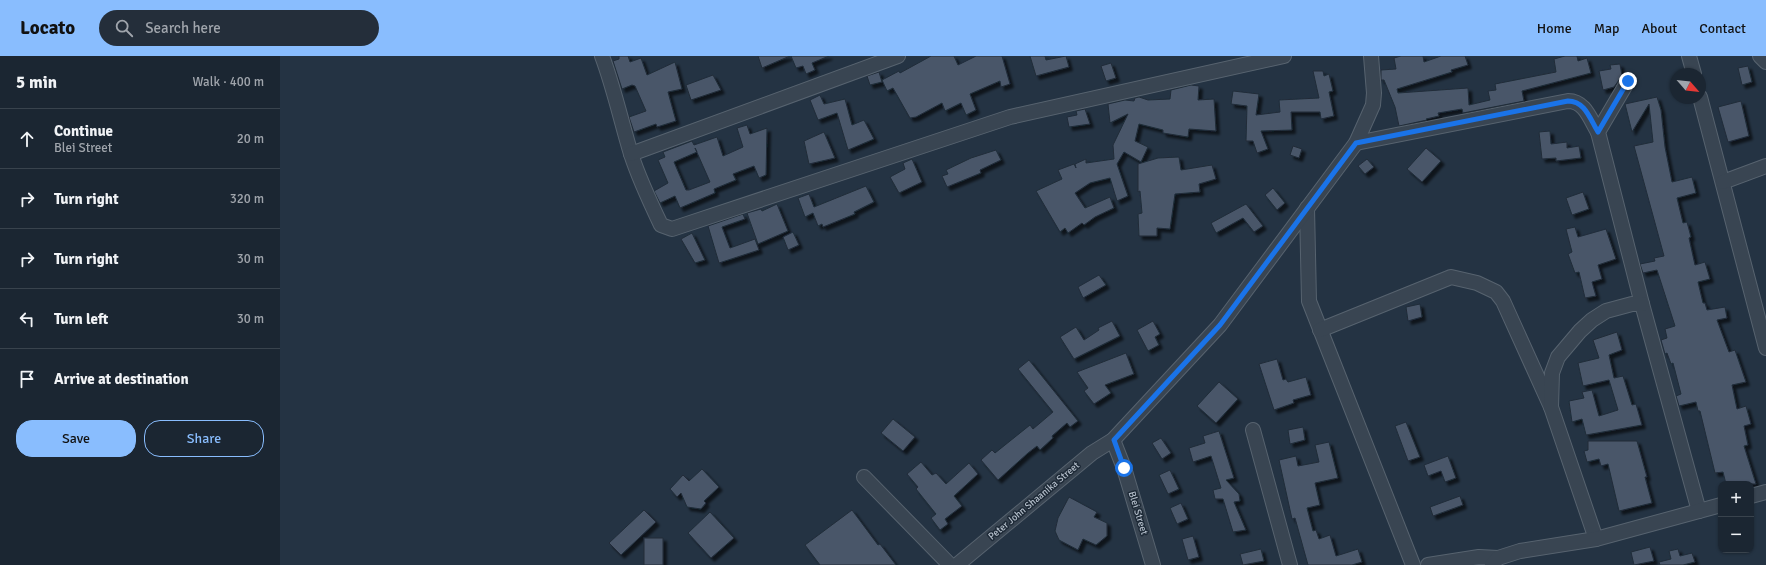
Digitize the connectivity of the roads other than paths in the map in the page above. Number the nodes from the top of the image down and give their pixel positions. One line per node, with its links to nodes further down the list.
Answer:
1 (602, 56): 13 (street)
2 (898, 56): 13 (street)
3 (1284, 56): 13 (street)
4 (1371, 56): 12 (street, Peter John Shaanika Street)
5 (1689, 56): 8 (street)
6 (1760, 56): 7 (street)
7 (1766, 62)
8 (1692, 68)
9 (1628, 81): 11 (street)
10 (1702, 104): 15 (street)
11 (1598, 132): 12 (street); 17 (street)
12 (1356, 143): 16 (street, Peter John Shaanika Street)
13 (631, 154)
14 (1766, 166): 15 (street)
15 (1723, 182): 19 (street)
16 (1307, 208): 18 (street); 22 (street, Peter John Shaanika Street)
17 (1642, 304): 20 (street); 27 (street)
18 (1320, 330): 20 (street); 34 (street)
19 (1766, 348)
20 (1551, 407): 28 (street)
21 (1252, 430): 33 (street)
22 (1114, 440): 31 (street, Peter John Shaanika Street); 32 (street, Blei Street)
23 (864, 477): 30 (street)
24 (1766, 492): 25 (street)
25 (1754, 495)
26 (1718, 506): 27 (street)
27 (1699, 511): 28 (street)
28 (1596, 539): 29 (street)
29 (1495, 561): 35 (street)
30 (950, 565)
31 (957, 565)
32 (1153, 565)
33 (1290, 565)
34 (1413, 565)
35 (1428, 565)

